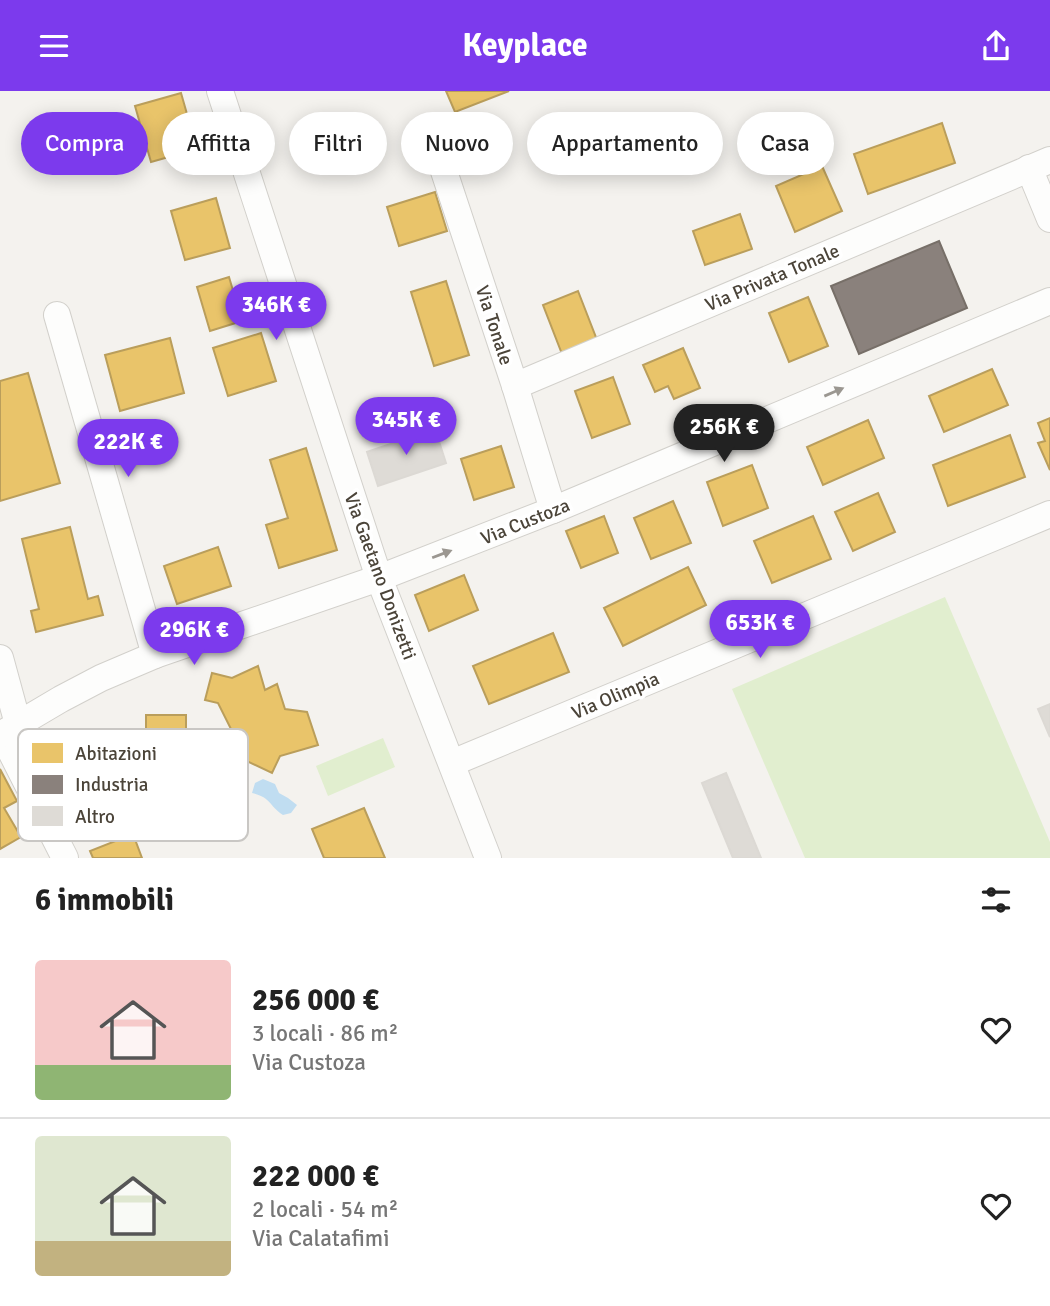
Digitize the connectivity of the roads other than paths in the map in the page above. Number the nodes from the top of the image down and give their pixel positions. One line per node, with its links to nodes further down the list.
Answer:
1 (220, 91): 10 (street, Via Gaetano Donizetti)
2 (1039, 164): 4 (street); 7 (street, Via Privata Tonale)
3 (445, 175): 7 (street, Via Tonale)
4 (1050, 219)
5 (1050, 301): 8 (street, Via Custoza, one-way to 5)
6 (57, 315): 11 (street)
7 (516, 386): 8 (street, Via Tonale)
8 (554, 510): 10 (street, Via Custoza, one-way to 8)
9 (1050, 514): 15 (street, Via Olimpia)
10 (379, 579): 11 (street, Via Custoza); 15 (street, Via Gaetano Donizetti)
11 (155, 655): 13 (street, Via Custoza)
12 (0, 657): 13 (street)
13 (7, 731): 14 (street)
14 (18, 755)
15 (452, 763): 18 (street, Via Gaetano Donizetti)
16 (57, 841): 17 (street)
17 (65, 858)
18 (488, 858)

